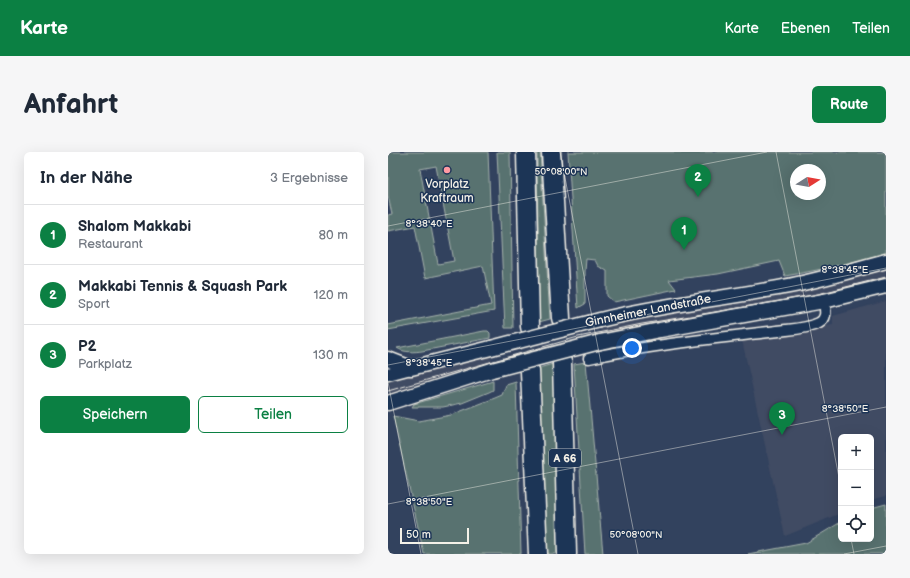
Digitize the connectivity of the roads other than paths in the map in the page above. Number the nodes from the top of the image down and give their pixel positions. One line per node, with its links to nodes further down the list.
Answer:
1 (526, 152): 7 (highway)
2 (551, 152): 6 (highway)
3 (886, 261): 11 (main road, Ginnheimer Landstraße, bridge)
4 (886, 286): 5 (main road, Ginnheimer Landstraße)
5 (824, 301): 8 (street); 14 (main road, Ginnheimer Landstraße, bridge)
6 (561, 318)
7 (530, 327)
8 (589, 358)
9 (388, 359): 11 (main road)
10 (562, 362): 16 (highway, A 66)
11 (411, 368): 13 (street, Ginnheimer Landstraße)
12 (530, 370): 15 (highway, A 66)
13 (388, 374)
14 (388, 403)
15 (538, 554)
16 (567, 554)

